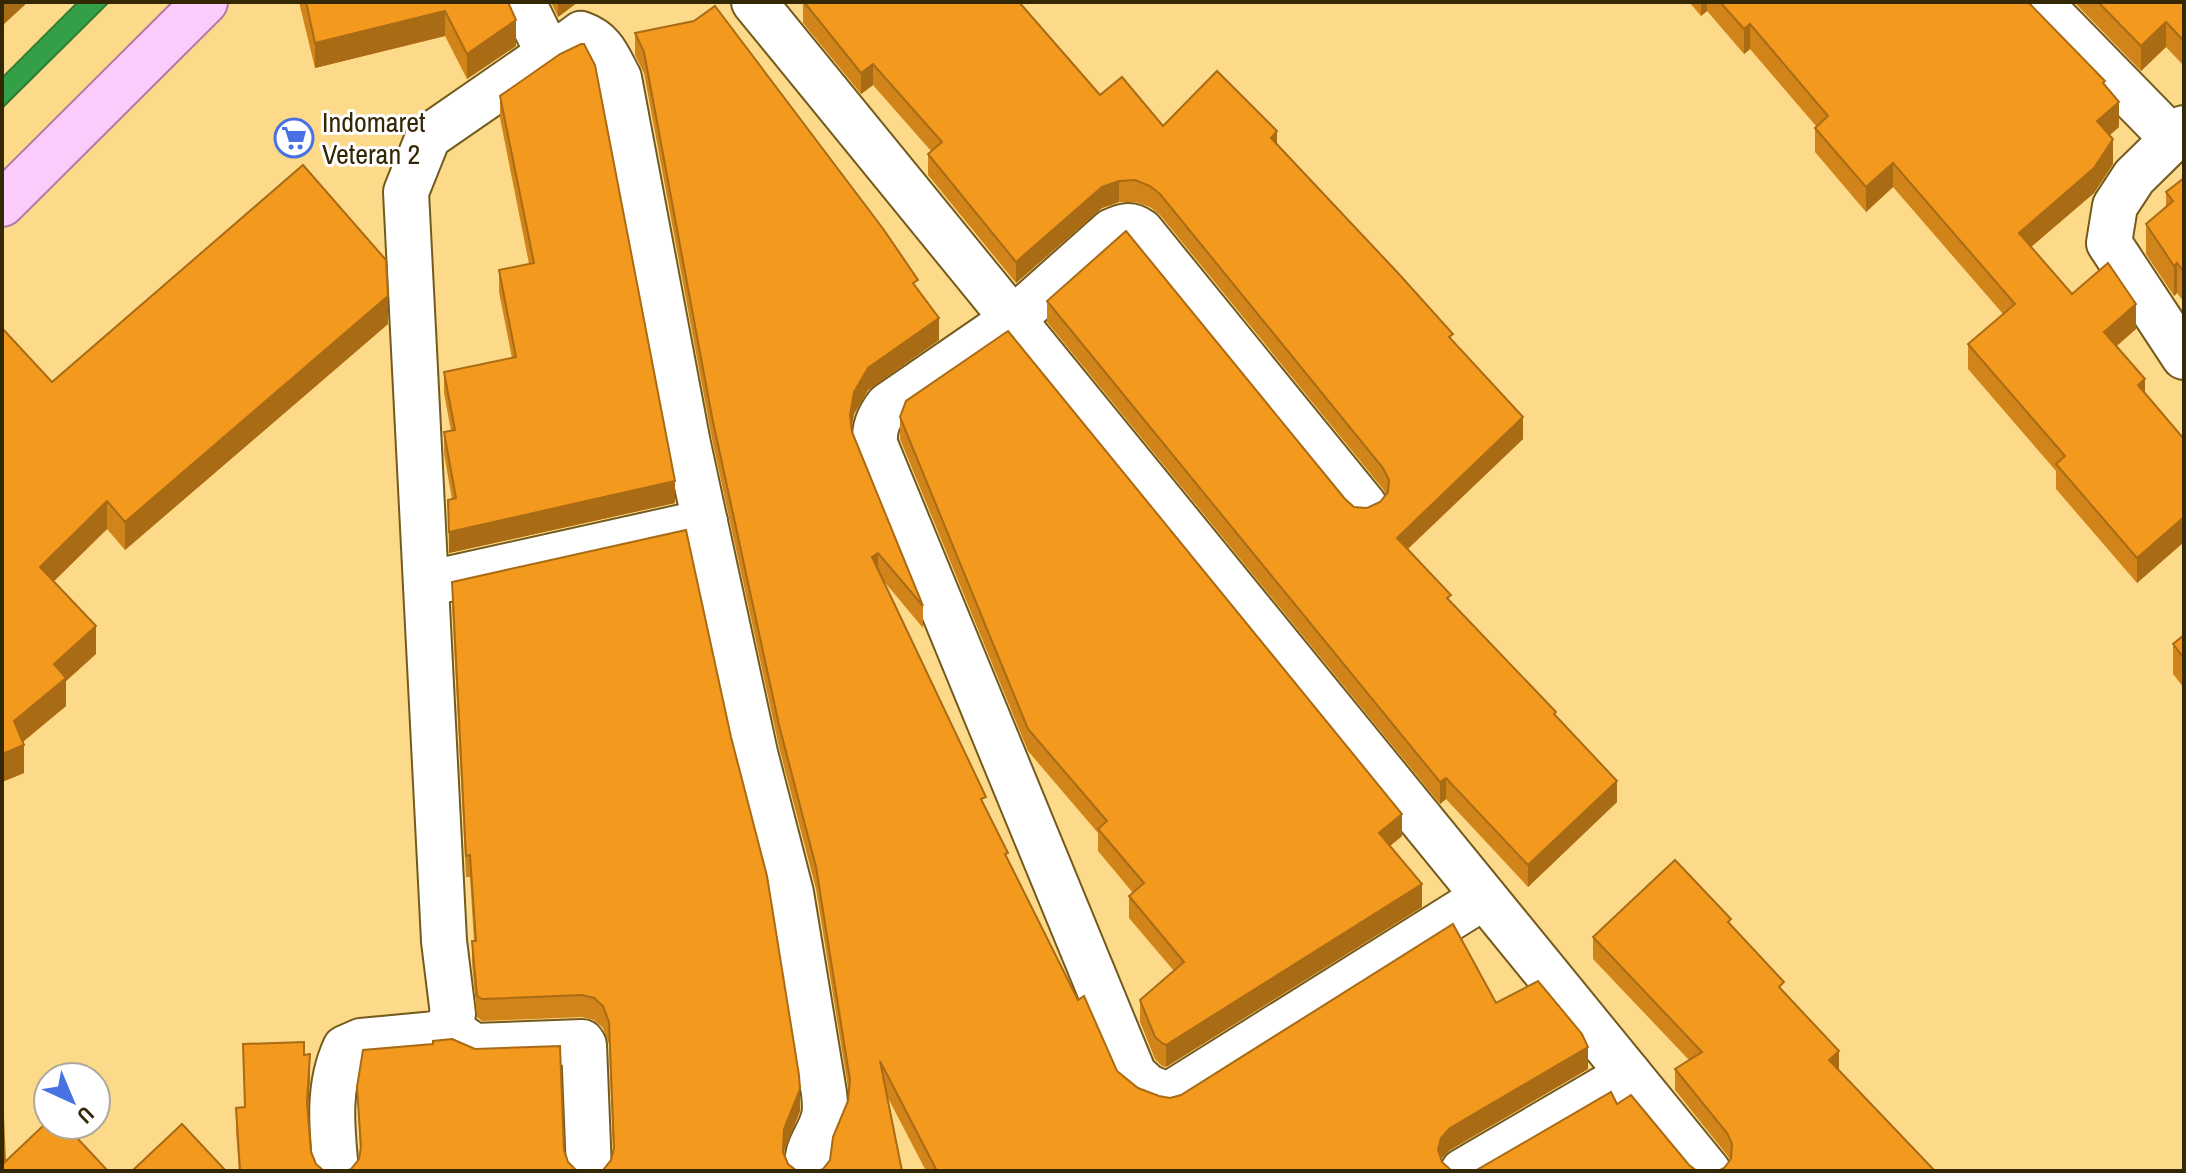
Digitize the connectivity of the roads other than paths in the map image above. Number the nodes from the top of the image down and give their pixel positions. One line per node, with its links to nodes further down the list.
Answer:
1 (205, 2): 7 (main road)
2 (523, 2): 5 (street)
3 (754, 2): 8 (street)
4 (2039, 2): 6 (street)
5 (551, 52): 11 (street); 12 (street)
6 (2178, 133): 9 (street)
7 (2, 204)
8 (1013, 319): 10 (street); 13 (street); 13 (street)
9 (2184, 357)
10 (1364, 505)
11 (705, 522): 12 (street); 18 (street)
12 (426, 584): 14 (street)
13 (1484, 897): 15 (street)
14 (447, 1027): 16 (street); 17 (street)
15 (1629, 1074): 19 (street); 20 (street)
16 (336, 1171)
17 (589, 1171)
18 (808, 1171)
19 (1463, 1171)
20 (1708, 1171)

